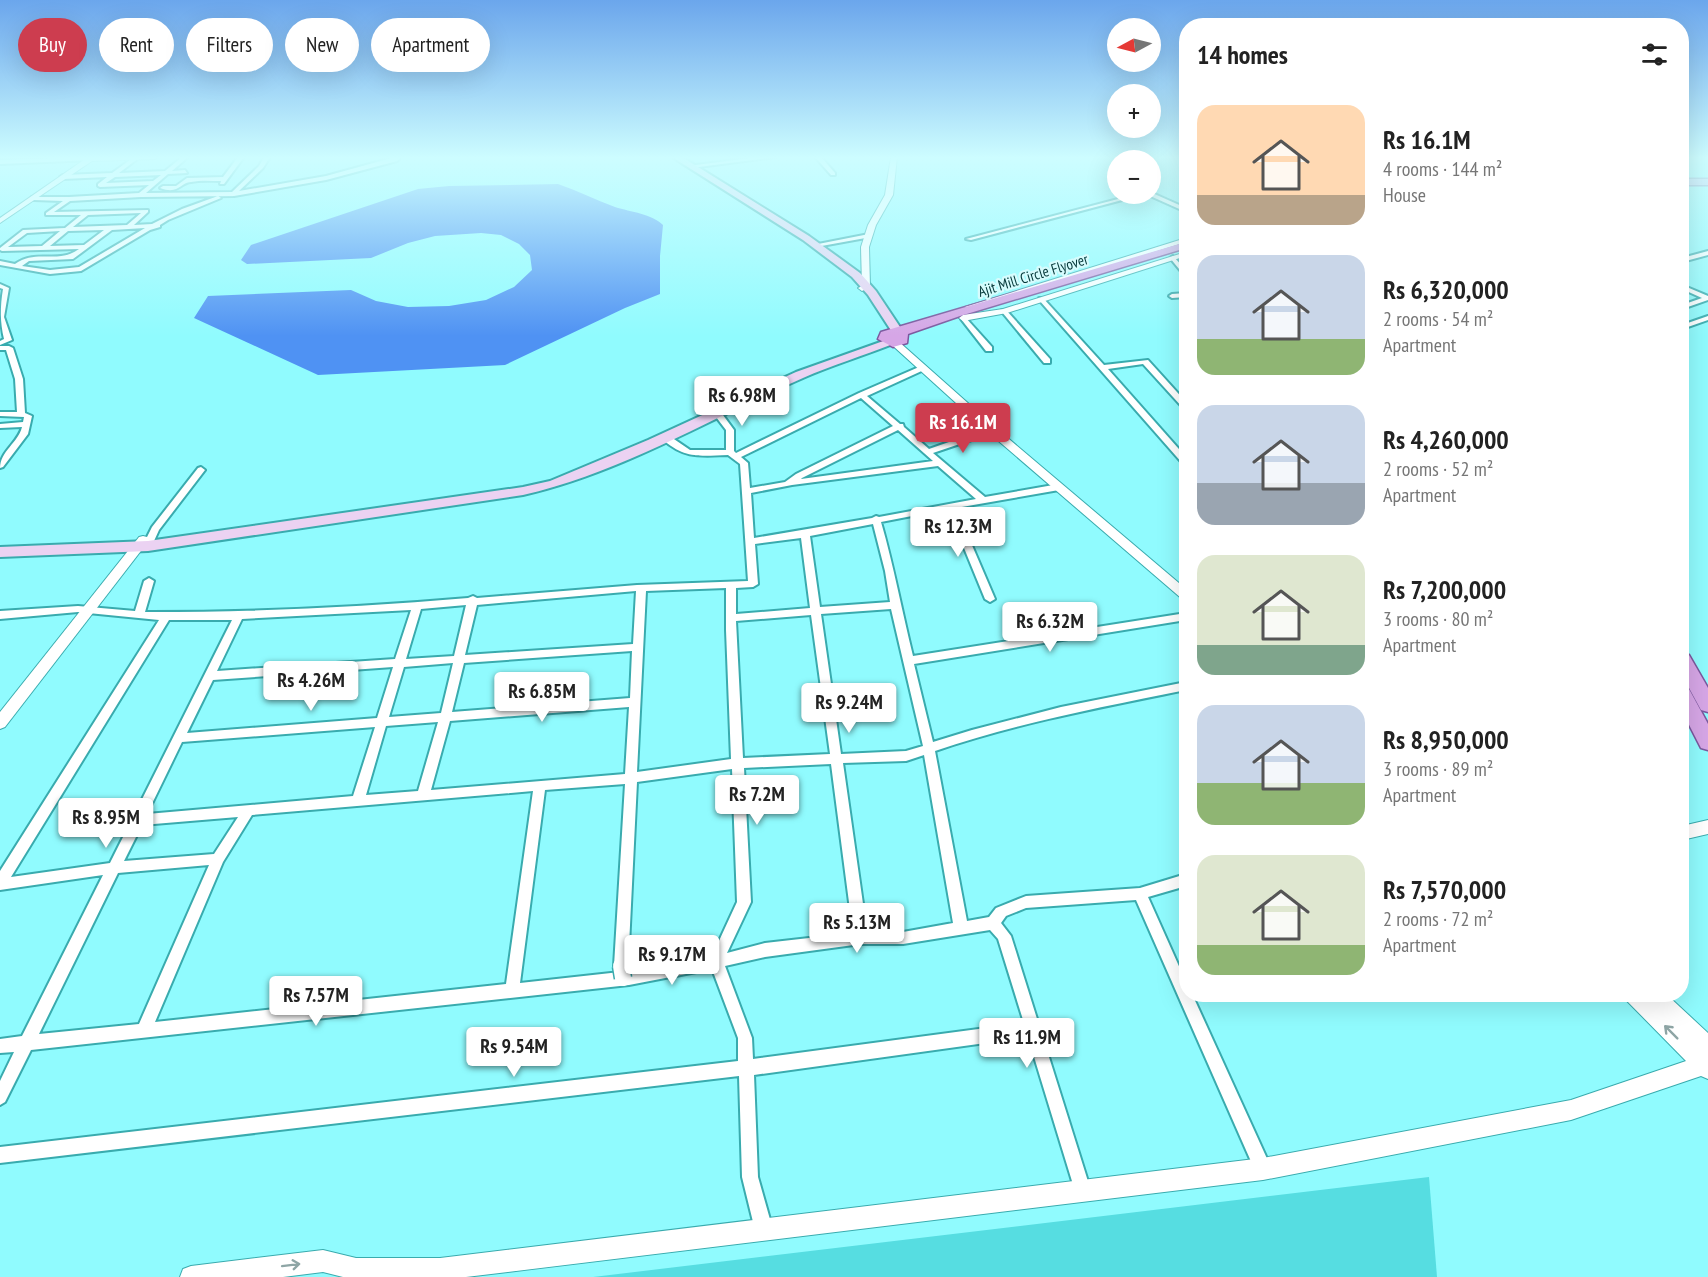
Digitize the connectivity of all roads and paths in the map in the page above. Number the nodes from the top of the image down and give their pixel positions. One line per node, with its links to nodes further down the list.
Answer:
1 (82, 217): 11 (street)
2 (140, 217): 9 (street)
3 (176, 217): 10 (street)
4 (766, 217): 30 (main road)
5 (771, 217): 15 (main road)
6 (877, 217): 12 (street)
7 (1055, 217): 13 (street)
8 (111, 226): 9 (street); 11 (street); 16 (street)
9 (130, 226): 10 (street)
10 (158, 226): 27 (street)
11 (68, 228): 18 (street); 18 (street)
12 (869, 237): 15 (street); 30 (street)
13 (969, 239)
14 (1179, 242): 41 (street)
15 (816, 245): 30 (main road)
16 (86, 247): 18 (street); 24 (street)
17 (1179, 247): 29 (main road, Ajit Mill Circle Flyover)
18 (43, 248): 24 (street)
19 (1708, 253): 23 (street)
20 (1179, 254): 29 (main road, Ajit Mill Circle Flyover)
21 (1179, 255): 22 (street)
22 (1173, 258): 26 (street); 37 (street)
23 (1689, 258)
24 (27, 259): 27 (street)
25 (0, 263): 27 (street)
26 (1179, 265)
27 (16, 267)
28 (0, 286): 40 (street)
29 (1061, 286): 41 (main road, Ajit Mill Circle Flyover)
30 (864, 287): 44 (main road)
31 (1708, 288): 33 (street)
32 (1689, 290): 33 (street)
33 (1694, 292): 36 (street)
34 (1172, 296): 35 (street)
35 (1179, 296)
36 (1708, 298): 38 (street)
37 (1041, 299): 39 (street); 48 (street)
38 (1689, 305)
39 (1004, 311): 41 (street); 47 (street)
40 (1, 315): 45 (street)
41 (960, 316): 44 (main road, Ajit Mill Circle Flyover); 46 (street)
42 (1708, 318): 43 (street)
43 (1689, 325)
44 (894, 338): 49 (street); 52 (main road); 75 (main road); 79 (street)
45 (4, 345): 54 (street)
46 (989, 349)
47 (1047, 361)
48 (1102, 368): 51 (street); 62 (street)
49 (922, 369): 50 (street); 58 (street)
50 (862, 395): 57 (street); 61 (street)
51 (1179, 398)
52 (717, 413): 59 (main road); 61 (street)
53 (0, 414): 54 (street)
54 (21, 414): 55 (street)
55 (26, 424): 56 (street); 63 (street)
56 (0, 426)
57 (900, 426): 60 (street); 67 (street)
58 (992, 430): 60 (street); 68 (street)
59 (665, 437): 61 (street); 75 (main road)
60 (927, 452): 64 (street)
61 (733, 454): 69 (street)
62 (1179, 454)
63 (3, 457): 65 (street)
64 (939, 464): 67 (street); 70 (street)
65 (0, 465)
66 (201, 470): 75 (street)
67 (788, 483): 69 (street)
68 (1059, 487): 70 (street); 82 (street)
69 (747, 491): 74 (street)
70 (983, 500): 71 (street)
71 (951, 506): 72 (street); 84 (street)
72 (876, 519): 73 (street); 85 (street)
73 (805, 534): 74 (street); 88 (street)
74 (750, 542): 80 (street)
75 (138, 543): 76 (main road); 77 (main road); 87 (street)
76 (0, 546)
77 (0, 552)
78 (149, 581): 90 (street)
79 (1179, 582)
80 (730, 585): 81 (street); 94 (street)
81 (641, 588): 83 (street); 95 (street)
82 (1179, 589)
83 (473, 599): 86 (street); 96 (street)
84 (990, 600)
85 (895, 605): 88 (street); 97 (street)
86 (417, 606): 92 (street); 98 (street)
87 (83, 609): 89 (street); 90 (street); 105 (street); 108 (street)
88 (817, 610): 94 (street); 112 (street)
89 (0, 615)
90 (139, 615): 91 (street)
91 (166, 616): 92 (street); 125 (street)
92 (239, 616): 100 (street)
93 (1179, 617): 97 (street)
94 (731, 618): 113 (street)
95 (638, 647): 96 (street); 102 (street)
96 (458, 659): 98 (street); 106 (street)
97 (908, 661): 111 (street)
98 (399, 664): 100 (street); 107 (street)
99 (1689, 672): 103 (main road)
100 (209, 676): 109 (street)
101 (1179, 687): 111 (street)
102 (635, 702): 106 (street); 114 (street)
103 (1708, 705)
104 (1689, 707): 110 (main road)
105 (0, 709)
106 (446, 715): 107 (street); 116 (street)
107 (382, 721): 109 (street); 117 (street)
108 (0, 723)
109 (178, 738): 119 (street)
110 (1708, 742)
111 (929, 748): 112 (street); 128 (street)
112 (838, 759): 113 (street); 129 (street)
113 (739, 763): 114 (street); 130 (street)
114 (632, 777): 115 (street); 131 (street)
115 (540, 786): 116 (street); 133 (street)
116 (423, 796): 117 (street)
117 (358, 801): 118 (street)
118 (249, 810): 119 (street); 122 (street)
119 (138, 820): 123 (street)
120 (1708, 827): 121 (street)
121 (1689, 831)
122 (218, 859): 123 (street); 138 (street)
123 (114, 868): 125 (street); 139 (street)
124 (1179, 882): 126 (street)
125 (0, 884)
126 (1140, 894): 127 (street); 132 (street)
127 (993, 923): 128 (street); 137 (street)
128 (961, 928): 129 (street)
129 (861, 938): 130 (street)
130 (716, 962): 131 (street); 142 (street)
131 (624, 974): 133 (street)
132 (1179, 981)
133 (512, 990): 138 (street)
134 (1188, 1002): 145 (street)
135 (1642, 1002): 141 (street, one-way to 135)
136 (1659, 1002): 141 (street)
137 (1032, 1029): 142 (street); 146 (street)
138 (144, 1030): 139 (street)
139 (27, 1043): 140 (street); 143 (street)
140 (0, 1046)
141 (1706, 1060): 145 (street)
142 (746, 1068): 144 (street); 147 (street)
143 (0, 1097)
144 (0, 1155)
145 (1263, 1169): 146 (street)
146 (1084, 1192): 147 (street)
147 (764, 1230): 149 (street)
148 (347, 1273): 149 (street); 150 (street, one-way to 148)
149 (440, 1273)
150 (191, 1277)

